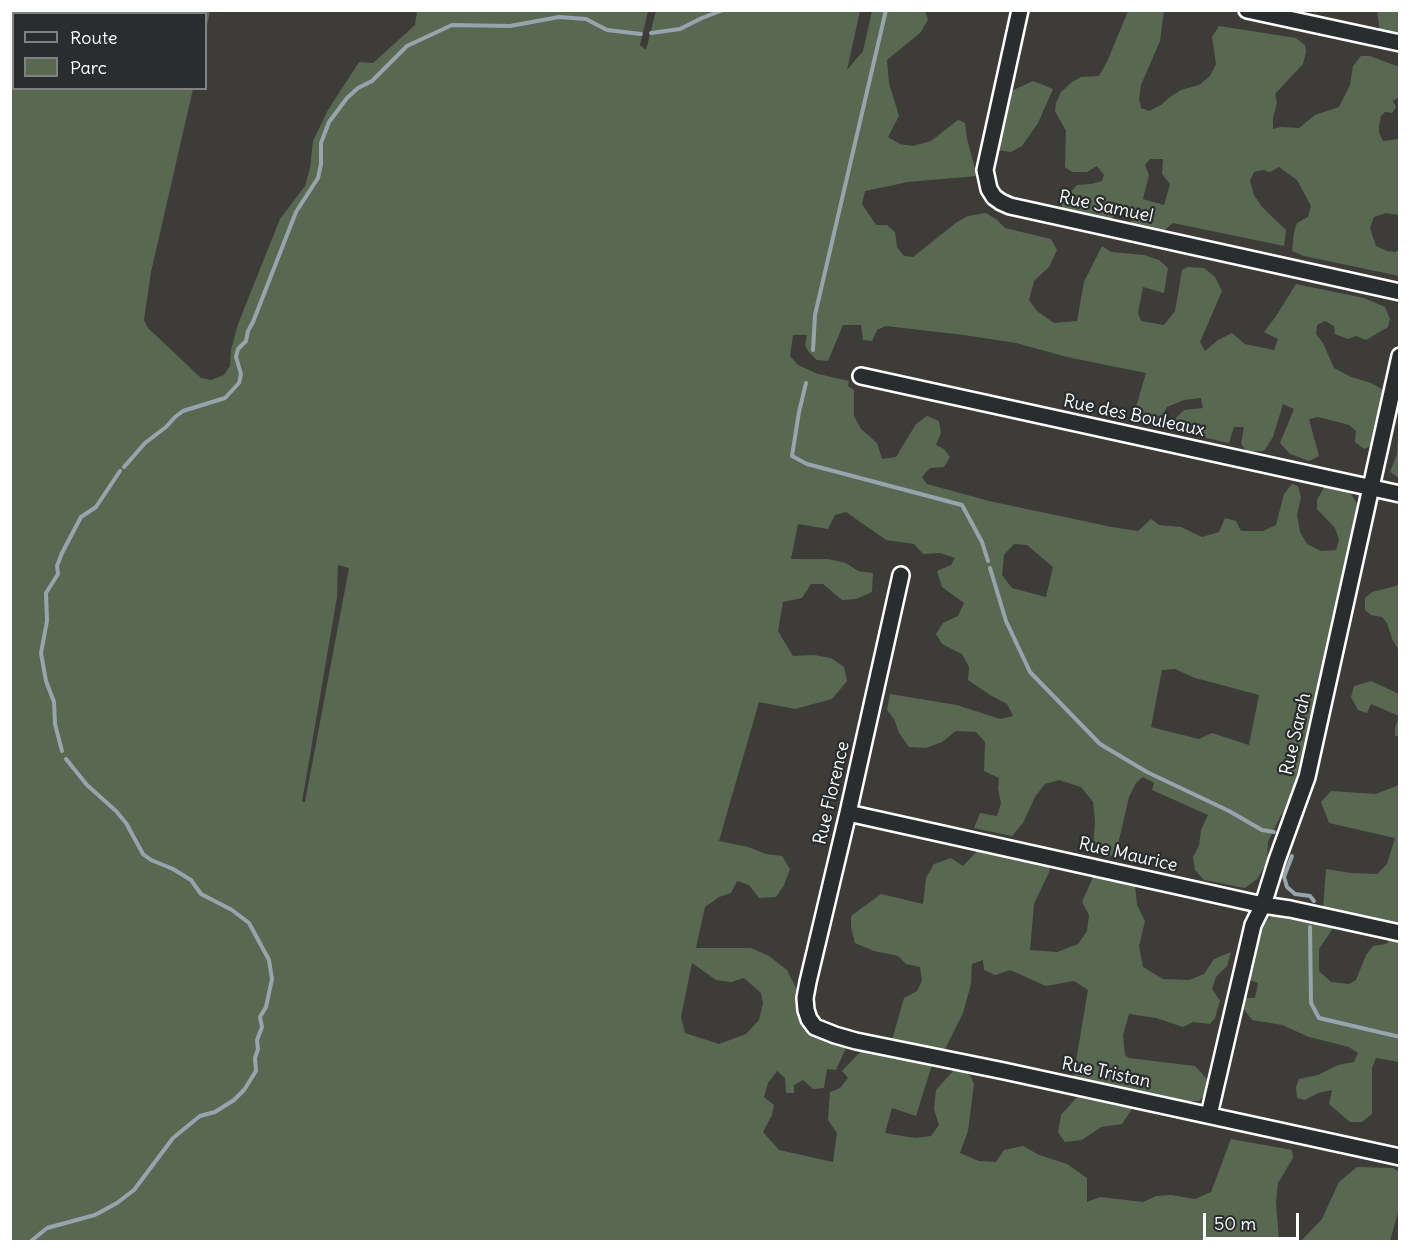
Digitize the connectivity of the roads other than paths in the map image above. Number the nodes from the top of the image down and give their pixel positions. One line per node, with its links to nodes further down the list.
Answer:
1 (1020, 10): 5 (street, Rue Samuel)
2 (1247, 10): 3 (street)
3 (1284, 14): 4 (street)
4 (1400, 43)
5 (1400, 292)
6 (1400, 356): 8 (street, Rue Sarah)
7 (861, 376): 8 (street, Rue des Bouleaux)
8 (1370, 487): 9 (street, Rue des Bouleaux); 12 (street, Rue Sarah)
9 (1400, 494)
10 (900, 575): 11 (street, Rue Florence)
11 (848, 813): 12 (street, Rue Maurice); 14 (street, Rue Florence)
12 (1263, 905): 13 (street, Rue Maurice); 15 (street, Rue Sarah)
13 (1400, 933)
14 (809, 1019): 15 (street, Rue Tristan)
15 (1209, 1115): 16 (street, Rue Tristan)
16 (1400, 1158)

